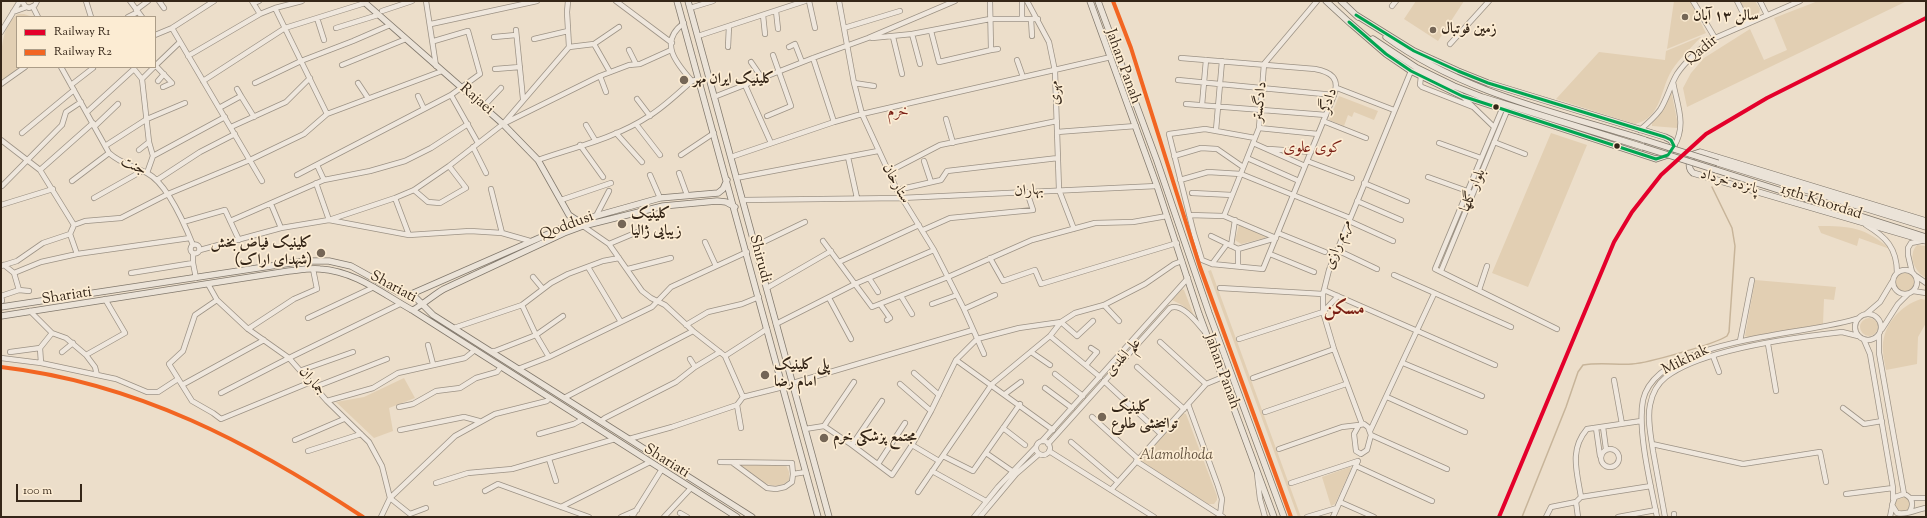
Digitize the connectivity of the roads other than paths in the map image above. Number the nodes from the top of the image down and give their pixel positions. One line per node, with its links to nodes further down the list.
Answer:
1 (21, 1): 39 (street); 47 (street)
2 (37, 1): 40 (street)
3 (86, 1): 54 (street)
4 (130, 1): 44 (street)
5 (148, 1): 44 (street)
6 (159, 1): 41 (street)
7 (214, 1): 69 (street)
8 (259, 1): 36 (street)
9 (302, 1): 42 (street)
10 (412, 1): 48 (street)
11 (426, 1): 65 (street)
12 (537, 1): 65 (street)
13 (568, 1): 76 (street)
14 (616, 1): 92 (street)
15 (678, 1): 63 (main road, Shirudi)
16 (688, 1): 43 (main road, Shirudi)
17 (712, 1): 43 (street)
18 (806, 1): 45 (street)
19 (809, 1): 72 (street)
20 (839, 1): 73 (street, ستارخان)
21 (955, 1): 85 (street)
22 (990, 1): 58 (street)
23 (1022, 1): 59 (street)
24 (1027, 1): 61 (street, مهری)
25 (1090, 1): 105 (main road, Jahan Panah)
26 (1098, 1): 648 (main road, Jahan Panah)
27 (1317, 1): 116 (street, دادگستر)
28 (1326, 1): 62 (main road)
29 (1341, 1): 51 (main road)
30 (1396, 1): 38 (street)
31 (1489, 1): 94 (street)
32 (1693, 1): 86 (street)
33 (1737, 1): 64 (street)
34 (1760, 1): 52 (street)
35 (1800, 1): 52 (street, Qadir)
36 (253, 2): 49 (street)
37 (364, 2): 48 (main road, Rajaei); 57 (street)
38 (1392, 6)
39 (27, 7): 40 (street); 47 (street)
40 (33, 7): 53 (street)
41 (164, 8)
42 (275, 8): 49 (street); 70 (street)
43 (690, 8): 81 (main road, Shirudi)
44 (137, 11): 55 (street); 56 (street)
45 (776, 11): 50 (street); 74 (street)
46 (900, 11): 73 (street)
47 (13, 12): 77 (street)
48 (380, 13): 66 (main road, Rajaei); 71 (street)
49 (260, 14): 104 (street)
50 (762, 15): 67 (street); 78 (street)
51 (1356, 15): 208 (main road); 325 (main road, 15th Khordad, bridge)
52 (1767, 15): 64 (street, Qadir)
53 (38, 16)
54 (91, 16)
55 (130, 16)
56 (141, 16)
57 (317, 18): 70 (street); 89 (street)
58 (990, 19): 59 (street); 75 (street); 102 (street)
59 (1022, 19): 60 (street)
60 (1031, 19): 61 (street); 82 (street)
61 (1038, 19): 127 (street, مهری)
62 (1349, 22): 129 (main road); 337 (main road, 15th Khordad, bridge)
63 (684, 23): 92 (street); 140 (main road, Shirudi)
64 (1748, 23): 86 (street, Qadir)
65 (431, 24): 90 (street)
66 (390, 25): 87 (main road, Rajaei); 110 (street)
67 (729, 26): 81 (street); 96 (street)
68 (619, 27): 93 (street)
69 (172, 28): 80 (street); 91 (street)
70 (285, 28): 110 (street); 143 (street)
71 (336, 28)
72 (815, 28)
73 (844, 28): 95 (street, ستارخان)
74 (778, 29)
75 (931, 30): 79 (street); 102 (street)
76 (568, 31): 88 (street); 97 (street)
77 (1, 32)
78 (765, 34)
79 (912, 34): 84 (street); 115 (street)
80 (156, 35)
81 (698, 36): 168 (main road, Shirudi)
82 (1032, 36)
83 (494, 37): 121 (street)
84 (893, 37): 85 (street); 133 (street)
85 (868, 38): 95 (street)
86 (1715, 38): 145 (street, Qadir)
87 (406, 39): 118 (street); 119 (main road, Rajaei)
88 (534, 39)
89 (324, 40)
90 (434, 41): 119 (street); 156 (street)
91 (180, 42): 104 (street); 117 (street)
92 (672, 43): 101 (street)
93 (594, 44): 97 (street); 130 (street)
94 (1450, 44)
95 (847, 45): 106 (street); 148 (street, ستارخان)
96 (728, 46)
97 (569, 47): 170 (street)
98 (789, 47): 113 (street)
99 (998, 49): 102 (street)
100 (629, 50): 114 (street)
101 (671, 50): 114 (street); 144 (street)
102 (991, 50)
103 (773, 55): 131 (street)
104 (188, 56): 143 (street)
105 (1111, 57): 127 (street); 203 (main road, Jahan Panah)
106 (813, 58): 113 (street); 196 (street)
107 (1181, 58): 109 (street, دادگر)
108 (1017, 60): 136 (street)
109 (1206, 60): 111 (street, دادگر); 149 (street)
110 (301, 61): 137 (street); 146 (street)
111 (1222, 61): 116 (street, دادگر); 151 (street)
112 (751, 62): 138 (street)
113 (802, 62): 131 (street)
114 (636, 64): 130 (street)
115 (920, 64)
116 (1264, 64): 158 (street, دادگستر); 159 (street, دادگر)
117 (156, 65)
118 (342, 65)
119 (436, 66): 128 (main road, Rajaei)
120 (156, 67): 132 (street)
121 (520, 67): 126 (street); 170 (street)
122 (24, 68): 150 (street)
123 (62, 68): 152 (street, جنت)
124 (95, 68): 152 (street)
125 (153, 68): 139 (street)
126 (495, 69)
127 (1055, 70): 136 (street); 195 (street, مهری)
128 (442, 71): 156 (main road, Rajaei); 169 (street)
129 (1411, 71): 135 (main road); 183 (street, مریم رازی)
130 (610, 72): 134 (street)
131 (779, 72): 138 (street); 190 (street)
132 (164, 74): 142 (street); 154 (street)
133 (902, 74)
134 (600, 76): 162 (street); 199 (street)
135 (1421, 76): 167 (main road); 179 (street)
136 (1023, 77): 187 (street)
137 (310, 78): 186 (street); 192 (street)
138 (762, 78): 153 (street)
139 (142, 79): 185 (street); 193 (street)
140 (699, 79): 144 (street); 211 (main road, Shirudi)
141 (1178, 80): 149 (street)
142 (158, 81)
143 (203, 81): 180 (street)
144 (692, 81): 189 (street)
145 (1672, 82): 208 (street, Qadir); 227 (street)
146 (254, 83)
147 (358, 83): 169 (street)
148 (854, 83): 155 (street); 187 (street, ستارخان)
149 (1204, 83): 151 (street); 176 (street)
150 (1, 84)
151 (1220, 84): 158 (street); 177 (street)
152 (71, 85): 161 (street, جنت)
153 (745, 85): 168 (street); 222 (street)
154 (163, 86)
155 (874, 86)
156 (460, 87): 163 (street); 178 (main road, Rajaei)
157 (501, 88): 178 (street)
158 (1262, 88): 164 (street); 182 (street, دادگستر)
159 (1337, 88): 164 (street, دادگر); 183 (street)
160 (237, 89): 165 (street)
161 (74, 90): 172 (street, جنت); 210 (street)
162 (606, 92)
163 (451, 95): 181 (street); 198 (street)
164 (1334, 95): 188 (street, دادگر)
165 (241, 96): 180 (street); 192 (street)
166 (418, 96): 181 (street)
167 (1462, 96): 179 (street); 184 (main road)
168 (714, 97): 239 (main road, Shirudi)
169 (368, 98): 186 (street)
170 (523, 99): 199 (street)
171 (637, 99): 189 (street)
172 (81, 102): 185 (street, جنت); 244 (street)
173 (185, 103): 193 (street)
174 (118, 104): 201 (street)
175 (1186, 104): 176 (street)
176 (1202, 105): 177 (street)
177 (1218, 106): 182 (street); 207 (street)
178 (483, 107): 199 (main road, Rajaei)
179 (1473, 107): 204 (street)
180 (220, 108): 191 (street)
181 (424, 109): 250 (street)
182 (1261, 110): 188 (street); 206 (street, دادگستر)
183 (1394, 110): 275 (street, مریم رازی)
184 (1504, 110): 204 (street, بلوار گلها); 220 (street, بلوار گلها); 227 (main road)
185 (87, 112): 201 (street, جنت)
186 (327, 114): 245 (street)
187 (862, 114): 196 (street); 231 (street, ستارخان)
188 (1326, 115): 197 (street, دادگر)
189 (650, 116): 200 (street)
190 (767, 116)
191 (225, 117): 205 (street); 237 (street)
192 (254, 117): 205 (street)
193 (147, 119): 219 (street); 225 (street)
194 (946, 119): 223 (street)
195 (1056, 121): 209 (street, مهری); 223 (street)
196 (834, 122): 222 (street)
197 (1323, 122): 214 (street, دادگر); 215 (street)
198 (468, 124): 221 (street); 267 (street)
199 (503, 124): 221 (street); 246 (main road, Rajaei)
200 (636, 124): 213 (street); 234 (street)
201 (94, 125): 225 (street, جنت); 253 (street)
202 (586, 125): 217 (street)
203 (1136, 126): 209 (street); 277 (main road, Jahan Panah)
204 (1494, 127): 243 (street, بلوار گلها)
205 (231, 128): 212 (street)
206 (1258, 128): 214 (street); 218 (street, دادگستر)
207 (1216, 130): 218 (street); 238 (street)
208 (1640, 130): 227 (main road)
209 (1057, 132): 241 (street, مهری)
210 (22, 133)
211 (714, 133): 236 (street); 268 (main road, Shirudi)
212 (235, 134): 245 (street); 266 (street)
213 (616, 134): 217 (street); 248 (street)
214 (1318, 134): 232 (street, دادگر)
215 (1366, 138)
216 (1, 140): 244 (street)
217 (595, 140): 226 (street)
218 (1254, 141): 229 (street); 242 (street, دادگستر)
219 (149, 142): 230 (street); 237 (street)
220 (1494, 142): 235 (street); 288 (street, بلوار گلها)
221 (478, 143): 228 (street)
222 (771, 143): 239 (street)
223 (953, 143): 255 (street)
224 (1439, 143): 243 (street)
225 (105, 146): 233 (street, جنت)
226 (580, 146): 246 (street); 262 (street)
227 (1674, 146)
228 (473, 147): 251 (street); 256 (street)
229 (1266, 149): 232 (street); 249 (street)
230 (139, 150)
231 (878, 151): 240 (street); 255 (street, ستارخان)
232 (1311, 152): 249 (street, دادگر)
233 (109, 154): 254 (street, جنت); 265 (street)
234 (660, 154)
235 (1525, 154)
236 (681, 155)
237 (153, 156): 254 (street)
238 (1174, 156): 252 (street); 269 (street)
239 (731, 157): 263 (main road, Shirudi)
240 (848, 157): 263 (street); 296 (street)
241 (1058, 158): 272 (street); 282 (street, مهری)
242 (1247, 158): 252 (street, دادگستر); 271 (street)
243 (1482, 158): 284 (street, بلوار گلها)
244 (28, 160): 253 (street); 276 (street)
245 (250, 160): 270 (street); 289 (street)
246 (538, 160): 298 (main road, Rajaei)
247 (924, 161): 272 (street)
248 (642, 162)
249 (1306, 164): 264 (street); 271 (street, دادگر)
250 (317, 165): 259 (street); 267 (street)
251 (449, 166): 280 (street); 280 (street)
252 (1244, 167): 258 (street, دادگستر)
253 (40, 170): 278 (street)
254 (145, 172): 266 (street, جنت); 293 (street)
255 (888, 172): 281 (street, ستارخان)
256 (486, 173)
257 (679, 173): 290 (street)
258 (1241, 174): 269 (street); 291 (street, دادگستر); 292 (street)
259 (297, 175)
260 (650, 175): 295 (street)
261 (1428, 176): 284 (street)
262 (603, 177)
263 (736, 178): 299 (main road, Shirudi)
264 (1352, 178)
265 (72, 180)
266 (157, 180): 289 (street, جنت)
267 (324, 180): 273 (street)
268 (727, 180): 286 (main road); 305 (main road, Shirudi)
269 (1180, 180): 307 (street)
270 (262, 181)
271 (1299, 181): 292 (street, دادگر)
272 (931, 182): 281 (street)
273 (316, 183): 303 (street); 311 (street)
274 (611, 183): 298 (street)
275 (1364, 183): 301 (street, مریم رازی); 302 (street)
276 (1, 186)
277 (1157, 186): 282 (street, بهاران); 309 (main road, Jahan Panah)
278 (53, 189): 304 (street); 321 (street)
279 (491, 189): 330 (street)
280 (414, 190): 294 (street)
281 (897, 190): 297 (street, ستارخان)
282 (1059, 190): 285 (street, بهاران); 328 (street, مهری)
283 (609, 191): 308 (street)
284 (1468, 191): 288 (street); 372 (street, بلوار گلها)
285 (1028, 192): 297 (street, بهاران); 329 (street)
286 (718, 193): 290 (main road, Qoddusi); 300 (main road)
287 (1192, 193): 291 (street)
288 (1473, 193): 372 (street, بلوار گلها)
289 (168, 194): 319 (street, جنت); 321 (street)
290 (687, 195): 295 (main road, Qoddusi)
291 (1232, 195): 310 (street, دادگستر)
292 (1293, 196): 313 (street); 333 (street, دادگر)
293 (94, 198)
294 (396, 198): 311 (street); 332 (street)
295 (660, 198): 308 (main road, Qoddusi)
296 (857, 198): 297 (street, بهاران); 299 (street, بهاران)
297 (901, 198): 323 (street, ستارخان)
298 (561, 200): 306 (main road, Rajaei)
299 (743, 200): 346 (main road, Shirudi)
300 (717, 201): 305 (main road, Qoddusi); 324 (main road, Qoddusi)
301 (1357, 201): 313 (street, مریم رازی); 314 (street)
302 (1407, 201)
303 (271, 204): 315 (street); 326 (street)
304 (1, 205)
305 (735, 207): 351 (main road, Shirudi)
306 (569, 215): 316 (main road); 322 (main road)
307 (1189, 215): 310 (street); 363 (street)
308 (596, 216): 316 (main road, Qoddusi)
309 (1167, 216): 328 (street); 342 (main road, Jahan Panah)
310 (1224, 216): 312 (street)
311 (329, 220): 326 (street); 332 (street)
312 (1235, 220): 333 (street); 345 (street)
313 (1349, 220): 340 (street); 350 (street, مریم رازی)
314 (1401, 220)
315 (230, 221): 319 (street); 336 (street)
316 (578, 221): 322 (main road, Qoddusi)
317 (1860, 221): 318 (main road, پانزده خرداد); 337 (main road, پانزده خرداد); 376 (street)
318 (1926, 221)
319 (182, 222): 335 (street, جنت)
320 (805, 222): 346 (street)
321 (74, 225): 331 (street)
322 (567, 225): 338 (main road, Qoddusi)
323 (919, 225): 329 (street, ستارخان); 361 (street)
324 (583, 226): 343 (street); 406 (main road, Qoddusi)
325 (1926, 227)
326 (281, 228): 336 (street)
327 (647, 228): 343 (street)
328 (1074, 228): 359 (street)
329 (923, 230): 349 (street, ستارخان)
330 (502, 233): 332 (street); 338 (street)
331 (70, 234): 355 (street); 364 (street)
332 (409, 235)
333 (1277, 235): 347 (street); 353 (street); 356 (street, دادگر)
334 (1211, 236): 345 (street)
335 (190, 238): 344 (street, جنت); 355 (street)
336 (239, 240): 348 (street)
337 (1925, 240): 377 (street)
338 (530, 241): 390 (main road, Qoddusi)
339 (823, 241): 352 (street)
340 (1393, 241)
341 (705, 242): 365 (street)
342 (1177, 243): 359 (street); 360 (main road, Jahan Panah)
343 (609, 244): 357 (street)
344 (194, 245): 348 (street); 354 (street)
345 (1229, 245): 347 (street); 363 (street)
346 (755, 246): 391 (main road, Shirudi)
347 (1238, 249): 366 (street)
348 (200, 250): 354 (street)
349 (934, 250): 380 (street, ستارخان); 382 (street)
350 (1337, 250): 371 (street); 399 (street, مریم رازی)
351 (747, 252): 365 (street); 409 (main road, Shirudi)
352 (831, 252): 361 (street); 391 (street)
353 (1325, 252)
354 (193, 253): 362 (street)
355 (77, 254): 374 (street)
356 (1270, 254): 366 (street, دادگر); 373 (street)
357 (618, 258): 368 (street); 370 (street)
358 (671, 258): 370 (street)
359 (990, 258): 380 (street)
360 (1182, 261): 383 (main road, Jahan Panah); 421 (street)
361 (839, 262): 388 (street)
362 (193, 263): 375 (street); 381 (street)
363 (1212, 264): 366 (street)
364 (2, 265): 374 (street)
365 (716, 266): 413 (street)
366 (1238, 266)
367 (1487, 266): 395 (street)
368 (588, 267): 393 (street); 438 (street)
369 (313, 269): 387 (main road, Shariati); 389 (main road, Shariati); 444 (street)
370 (628, 269): 413 (street)
371 (1377, 269)
372 (1441, 271): 395 (street)
373 (1314, 272)
374 (14, 273): 394 (street)
375 (131, 273)
376 (1896, 273): 377 (street); 385 (street)
377 (1913, 273): 386 (street); 397 (street)
378 (1394, 276): 401 (street)
379 (533, 277): 393 (street)
380 (948, 277): 404 (street, ستارخان); 407 (street)
381 (196, 278): 403 (main road, Shariati); 416 (main road, Shariati)
382 (869, 278): 388 (street); 398 (street)
383 (1188, 278): 414 (street, علم الهدی); 451 (main road, Jahan Panah)
384 (1752, 280): 461 (street)
385 (1892, 280): 402 (street); 429 (street)
386 (1926, 283)
387 (208, 284): 411 (main road, Shariati); 412 (street, جماران)
388 (855, 284): 410 (street); 418 (street)
389 (374, 287): 417 (main road, Shariati); 432 (street)
390 (426, 288): 403 (main road, Qoddusi); 406 (main road)
391 (767, 288): 440 (main road, Shirudi)
392 (1220, 288): 399 (street)
393 (543, 289): 420 (street)
394 (19, 290): 396 (street); 416 (street)
395 (1479, 290): 446 (street)
396 (29, 291)
397 (1913, 291): 400 (street); 402 (street)
398 (878, 292)
399 (1324, 292): 408 (street); 426 (street, مریم رازی)
400 (1926, 293)
401 (1434, 294): 442 (street); 448 (street)
402 (1908, 294): 452 (street)
403 (409, 295): 415 (main road, Shariati)
404 (957, 295): 419 (street); 423 (street, ستارخان)
405 (995, 295): 423 (street)
406 (431, 296): 415 (main road, Qoddusi)
407 (900, 296): 418 (street); 428 (street)
408 (1338, 296): 426 (street); 448 (street)
409 (759, 297): 441 (street); 445 (main road, Shirudi)
410 (829, 298): 440 (street); 456 (street)
411 (105, 299): 425 (main road, Shariati); 477 (street)
412 (217, 300): 444 (street, جماران); 504 (street)
413 (658, 302): 438 (street); 441 (street)
414 (1167, 302): 422 (street); 503 (street, علم الهدی)
415 (422, 303): 424 (main road, Qoddusi); 427 (main road, Shariati)
416 (2, 304)
417 (400, 304): 424 (main road, Shariati); 482 (street)
418 (880, 304): 434 (street)
419 (932, 304)
420 (522, 305): 443 (street); 453 (street)
421 (1104, 305): 437 (street); 439 (street)
422 (1172, 307): 451 (street); 503 (street, علم الهدی)
423 (964, 309): 447 (street, ستارخان)
424 (412, 310): 435 (main road, Shariati)
425 (30, 311): 430 (main road, Shariati); 450 (street)
426 (1323, 312): 458 (street); 468 (street, مریم رازی)
427 (433, 314): 435 (main road); 443 (main road, Shariati)
428 (912, 314)
429 (1866, 314): 433 (street); 452 (street)
430 (1, 316)
431 (563, 316): 453 (street)
432 (308, 318)
433 (1859, 318): 455 (street); 461 (street, Mikhak)
434 (886, 320)
435 (428, 321): 469 (main road, Shariati)
436 (1093, 321): 439 (street)
437 (1119, 321)
438 (621, 322): 480 (street)
439 (1061, 322): 454 (street); 457 (street)
440 (776, 324): 509 (main road, Shirudi)
441 (686, 325): 449 (street)
442 (1511, 327)
443 (454, 328): 470 (main road, Shariati)
444 (248, 329): 459 (street, جماران)
445 (768, 329): 478 (street); 516 (main road, Shirudi)
446 (1557, 329)
447 (974, 330): 457 (street, ستارخان); 509 (street)
448 (1418, 330): 487 (street); 491 (street)
449 (693, 331): 474 (street); 527 (street)
450 (52, 333): 463 (street); 466 (street)
451 (1206, 333): 501 (main road, Jahan Panah)
452 (1880, 333): 460 (street); 537 (street)
453 (536, 335): 470 (street); 480 (street)
454 (1050, 336): 475 (street); 490 (street)
455 (1858, 336): 460 (street); 464 (street, Mikhak)
456 (851, 339)
457 (978, 339): 476 (street, ستارخان); 485 (street)
458 (1239, 339)
459 (264, 340): 482 (street, جماران); 514 (street)
460 (1864, 340): 538 (street)
461 (1740, 341): 546 (street, Mikhak)
462 (1160, 342): 512 (street)
463 (73, 343): 472 (street); 477 (street)
464 (1768, 344): 479 (street, Mikhak); 518 (street)
465 (428, 345): 488 (street)
466 (40, 348): 471 (street); 486 (street)
467 (1091, 348): 490 (street)
468 (1334, 349): 502 (street); 513 (street, مریم رازی)
469 (475, 350): 488 (street); 492 (main road, Shariati)
470 (491, 351): 495 (main road, Shariati)
471 (10, 352)
472 (62, 352)
473 (353, 352): 496 (street)
474 (720, 352): 478 (street); 493 (street)
475 (1030, 352): 489 (street); 511 (street)
476 (984, 354)
477 (86, 355): 500 (street)
478 (725, 356): 524 (street)
479 (1713, 356): 497 (street); 570 (street, Mikhak)
480 (549, 357): 495 (street)
481 (1, 358): 486 (street)
482 (289, 358): 496 (street, جماران); 519 (street)
483 (387, 359): 515 (street)
484 (690, 359): 493 (street)
485 (956, 360): 511 (street); 521 (street)
486 (41, 363): 500 (street)
487 (1403, 363): 523 (street); 525 (street)
488 (433, 364): 529 (street)
489 (1050, 365)
490 (1086, 365): 503 (street)
491 (1495, 365)
492 (501, 367): 526 (main road, Shariati); 533 (street)
493 (694, 367): 545 (street)
494 (1137, 367): 535 (street)
495 (518, 369): 527 (main road, Shariati)
496 (302, 370): 506 (street, جماران)
497 (1719, 372)
498 (914, 373): 521 (street)
499 (1055, 374): 522 (street)
500 (97, 375): 504 (street)
501 (1223, 377): 512 (street); 592 (main road, Jahan Panah)
502 (1253, 378)
503 (1102, 379): 522 (street, علم الهدی); 563 (street); 569 (street, علم الهدی)
504 (178, 380): 514 (street)
505 (1614, 380): 549 (street)
506 (311, 382): 514 (street); 515 (street, جماران)
507 (854, 382): 551 (street)
508 (1021, 382): 520 (street)
509 (793, 384): 556 (main road, Shirudi)
510 (900, 384): 539 (street)
511 (992, 384): 520 (street); 582 (street)
512 (1206, 384): 531 (street)
513 (1346, 384): 540 (street); 550 (street, مریم رازی)
514 (182, 385)
515 (315, 387): 529 (street, جماران)
516 (783, 387): 524 (street); 597 (main road, Shirudi)
517 (1045, 388): 534 (street)
518 (1776, 391)
519 (221, 393)
520 (1005, 394): 530 (street)
521 (939, 395): 539 (street)
522 (1083, 396): 534 (street, علم الهدی)
523 (1482, 396)
524 (743, 397): 532 (street)
525 (1387, 397): 559 (street); 560 (street)
526 (550, 398): 543 (main road, Shariati); 544 (street)
527 (564, 398): 545 (main road, Shariati)
528 (882, 401): 571 (street)
529 (327, 402): 542 (street, جماران)
530 (1020, 404): 554 (street); 558 (street)
531 (1188, 404): 535 (street); 631 (street)
532 (737, 405): 553 (street); 565 (street)
533 (399, 407)
534 (1072, 408): 558 (street, علم الهدی)
535 (1184, 408): 563 (street)
536 (1843, 408): 547 (street)
537 (1888, 408): 538 (street); 611 (street)
538 (1880, 409): 547 (street)
539 (931, 411): 572 (street)
540 (1265, 412)
541 (1092, 417): 585 (street)
542 (344, 419): 561 (street, جماران); 566 (street)
543 (583, 419): 562 (street); 564 (main road, Shariati)
544 (479, 421): 557 (street); 613 (street)
545 (601, 421): 565 (main road, Shariati)
546 (1641, 421): 549 (street); 604 (street, Mikhak)
547 (1882, 421): 606 (street)
548 (905, 423): 591 (street)
549 (1622, 424): 552 (street)
550 (1360, 425): 560 (street); 575 (street); 581 (street)
551 (824, 426): 556 (street); 571 (street)
552 (1603, 427): 555 (street); 576 (street)
553 (741, 428)
554 (1003, 428): 573 (street); 579 (street)
555 (1596, 428): 583 (street); 612 (street)
556 (805, 429): 642 (main road, Shirudi)
557 (400, 430)
558 (1053, 430): 567 (street, علم الهدی)
559 (1465, 432)
560 (1370, 433): 581 (street); 594 (street)
561 (361, 434): 577 (street); 613 (street, جماران)
562 (539, 434)
563 (1161, 434): 585 (street)
564 (615, 439): 584 (street); 587 (main road, Shariati)
565 (629, 439): 640 (main road, Shariati)
566 (295, 440)
567 (1042, 442): 569 (street); 574 (street)
568 (1071, 442): 600 (street)
569 (1048, 444): 578 (street)
570 (1652, 444): 601 (street); 656 (street, Mikhak)
571 (852, 445): 591 (street)
572 (912, 445): 586 (street); 591 (street)
573 (1025, 445)
574 (1036, 447): 580 (street); 596 (street)
575 (1279, 449)
576 (1606, 449): 583 (street); 583 (street)
577 (308, 451)
578 (1049, 451): 580 (street); 607 (street)
579 (986, 453): 582 (street); 596 (street)
580 (1039, 454): 644 (street)
581 (1361, 454): 590 (street)
582 (943, 456): 586 (street)
583 (1600, 456)
584 (548, 459): 599 (street); 602 (street)
585 (1137, 460): 600 (street); 631 (street)
586 (939, 461): 595 (street)
587 (650, 462): 593 (main road, Shariati); 622 (street)
588 (720, 462): 589 (street)
589 (733, 463): 598 (street); 598 (street)
590 (1357, 463): 603 (street); 617 (street); 619 (street)
591 (878, 464)
592 (1257, 468): 646 (street); 647 (main road, Jahan Panah)
593 (662, 469): 605 (main road, Shariati); 626 (street)
594 (1447, 469)
595 (932, 471): 609 (street); 618 (street)
596 (1012, 471): 618 (street)
597 (806, 472): 598 (street); 641 (main road, Shirudi)
598 (793, 474)
599 (556, 481)
600 (1118, 482): 607 (street)
601 (1826, 482)
602 (436, 483)
603 (1291, 483)
604 (1651, 486): 612 (street); 627 (street, Mikhak)
605 (691, 488): 637 (street); 639 (main road, Shariati)
606 (1893, 488): 610 (street); 616 (street)
607 (1111, 490): 645 (street)
608 (485, 491): 622 (street)
609 (918, 492)
610 (1846, 494)
611 (1904, 494): 614 (street); 616 (street)
612 (1581, 497): 620 (street)
613 (390, 498): 623 (street); 633 (street)
614 (1910, 498): 615 (street); 628 (street)
615 (1926, 498)
616 (1893, 499): 621 (street)
617 (1432, 500)
618 (986, 501): 643 (street)
619 (1340, 502): 624 (street); 651 (street)
620 (1576, 502): 652 (street); 653 (street)
621 (1892, 505): 632 (street); 657 (street)
622 (561, 507): 630 (street)
623 (426, 508)
624 (1337, 508): 649 (street); 650 (street)
625 (1926, 508): 628 (street)
626 (637, 510): 635 (street); 636 (street)
627 (1656, 510): 654 (street); 655 (street, Mikhak)
628 (1910, 511): 632 (street)
629 (680, 513): 638 (street)
630 (582, 516): 634 (street)
631 (1222, 516)
632 (1903, 516)
633 (380, 517)
634 (589, 517)
635 (621, 517)
636 (632, 517)
637 (664, 517)
638 (687, 517)
639 (737, 517)
640 (752, 517)
641 (817, 517)
642 (829, 517)
643 (974, 517)
644 (980, 517)
645 (1154, 517)
646 (1265, 517)
647 (1274, 517)
648 (1284, 517)
649 (1307, 517)
650 (1333, 517)
651 (1374, 517)
652 (1546, 517)
653 (1578, 517)
654 (1618, 517)
655 (1657, 517)
656 (1665, 517)
657 (1890, 517)

